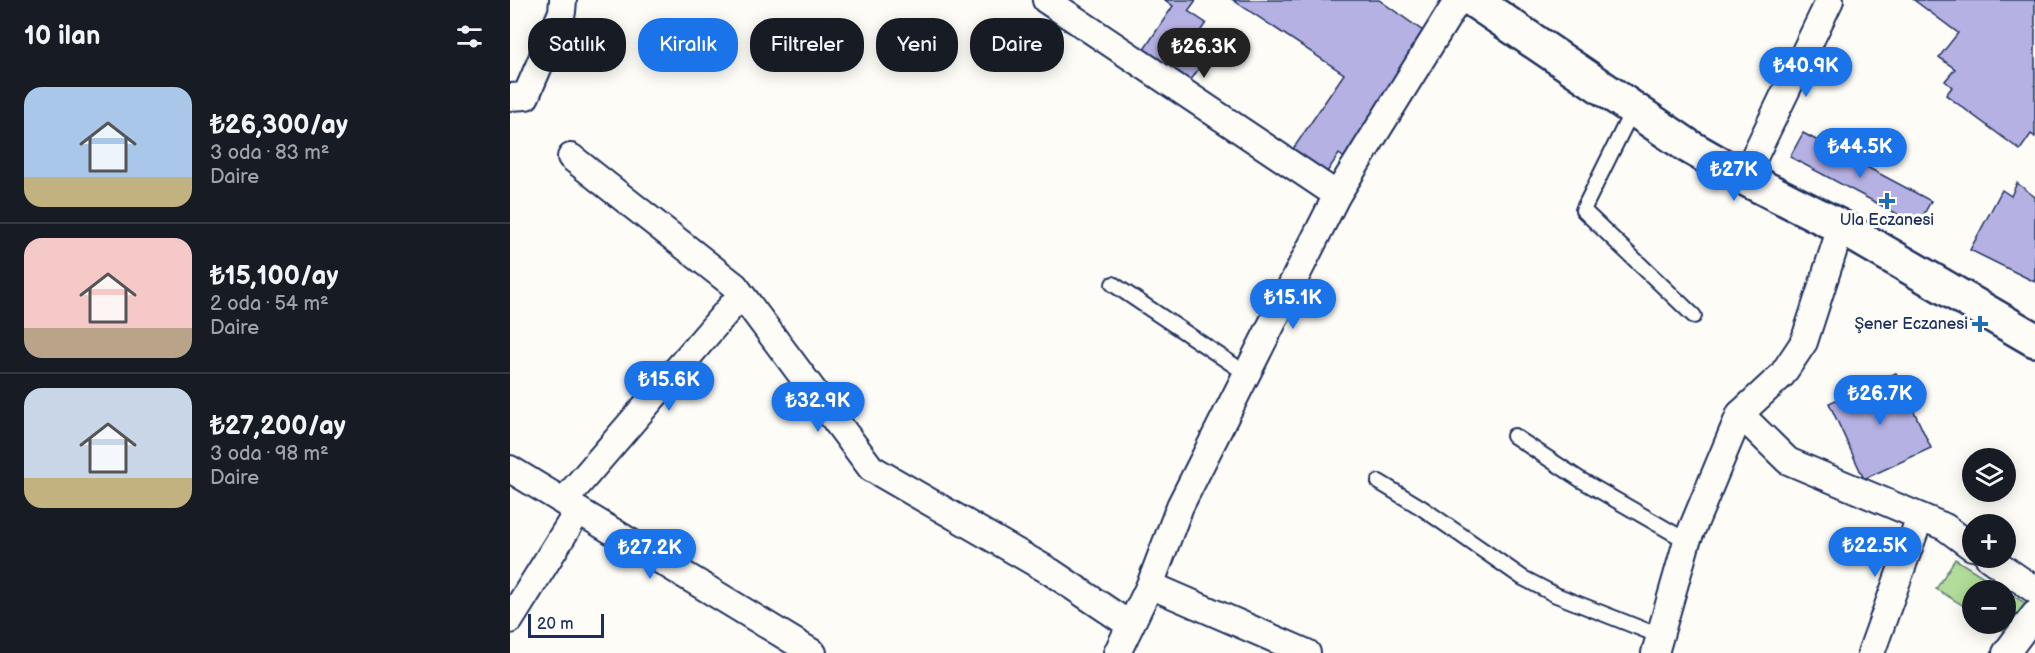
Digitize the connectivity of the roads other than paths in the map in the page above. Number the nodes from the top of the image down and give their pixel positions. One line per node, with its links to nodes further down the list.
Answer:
1 (564, 0): 6 (street)
2 (1046, 0): 10 (street)
3 (1458, 0): 10 (street)
4 (1473, 0): 7 (street)
5 (1830, 0): 9 (street)
6 (510, 97)
7 (1633, 109): 9 (street); 14 (lane)
8 (571, 157): 13 (street)
9 (1744, 178): 11 (street)
10 (1337, 195): 16 (street)
11 (1841, 227): 15 (street); 17 (street)
12 (1113, 284): 16 (lane)
13 (741, 295): 21 (street); 30 (street)
14 (1694, 315)
15 (2035, 340)
16 (1247, 374): 26 (street)
17 (1740, 414): 22 (street); 24 (street)
18 (1514, 436): 24 (lane)
19 (510, 469): 21 (street)
20 (1379, 483): 31 (lane)
21 (571, 506): 29 (street); 32 (street)
22 (1920, 517): 23 (street); 35 (street)
23 (1962, 540)
24 (1687, 541): 31 (street)
25 (2003, 568): 27 (street)
26 (1150, 585): 30 (street); 34 (street)
27 (2035, 590)
28 (2035, 614): 36 (street)
29 (510, 620)
30 (1130, 625): 33 (street)
31 (1657, 644)
32 (813, 653)
33 (1117, 653)
34 (1307, 653)
35 (1871, 653)
36 (2006, 653)

